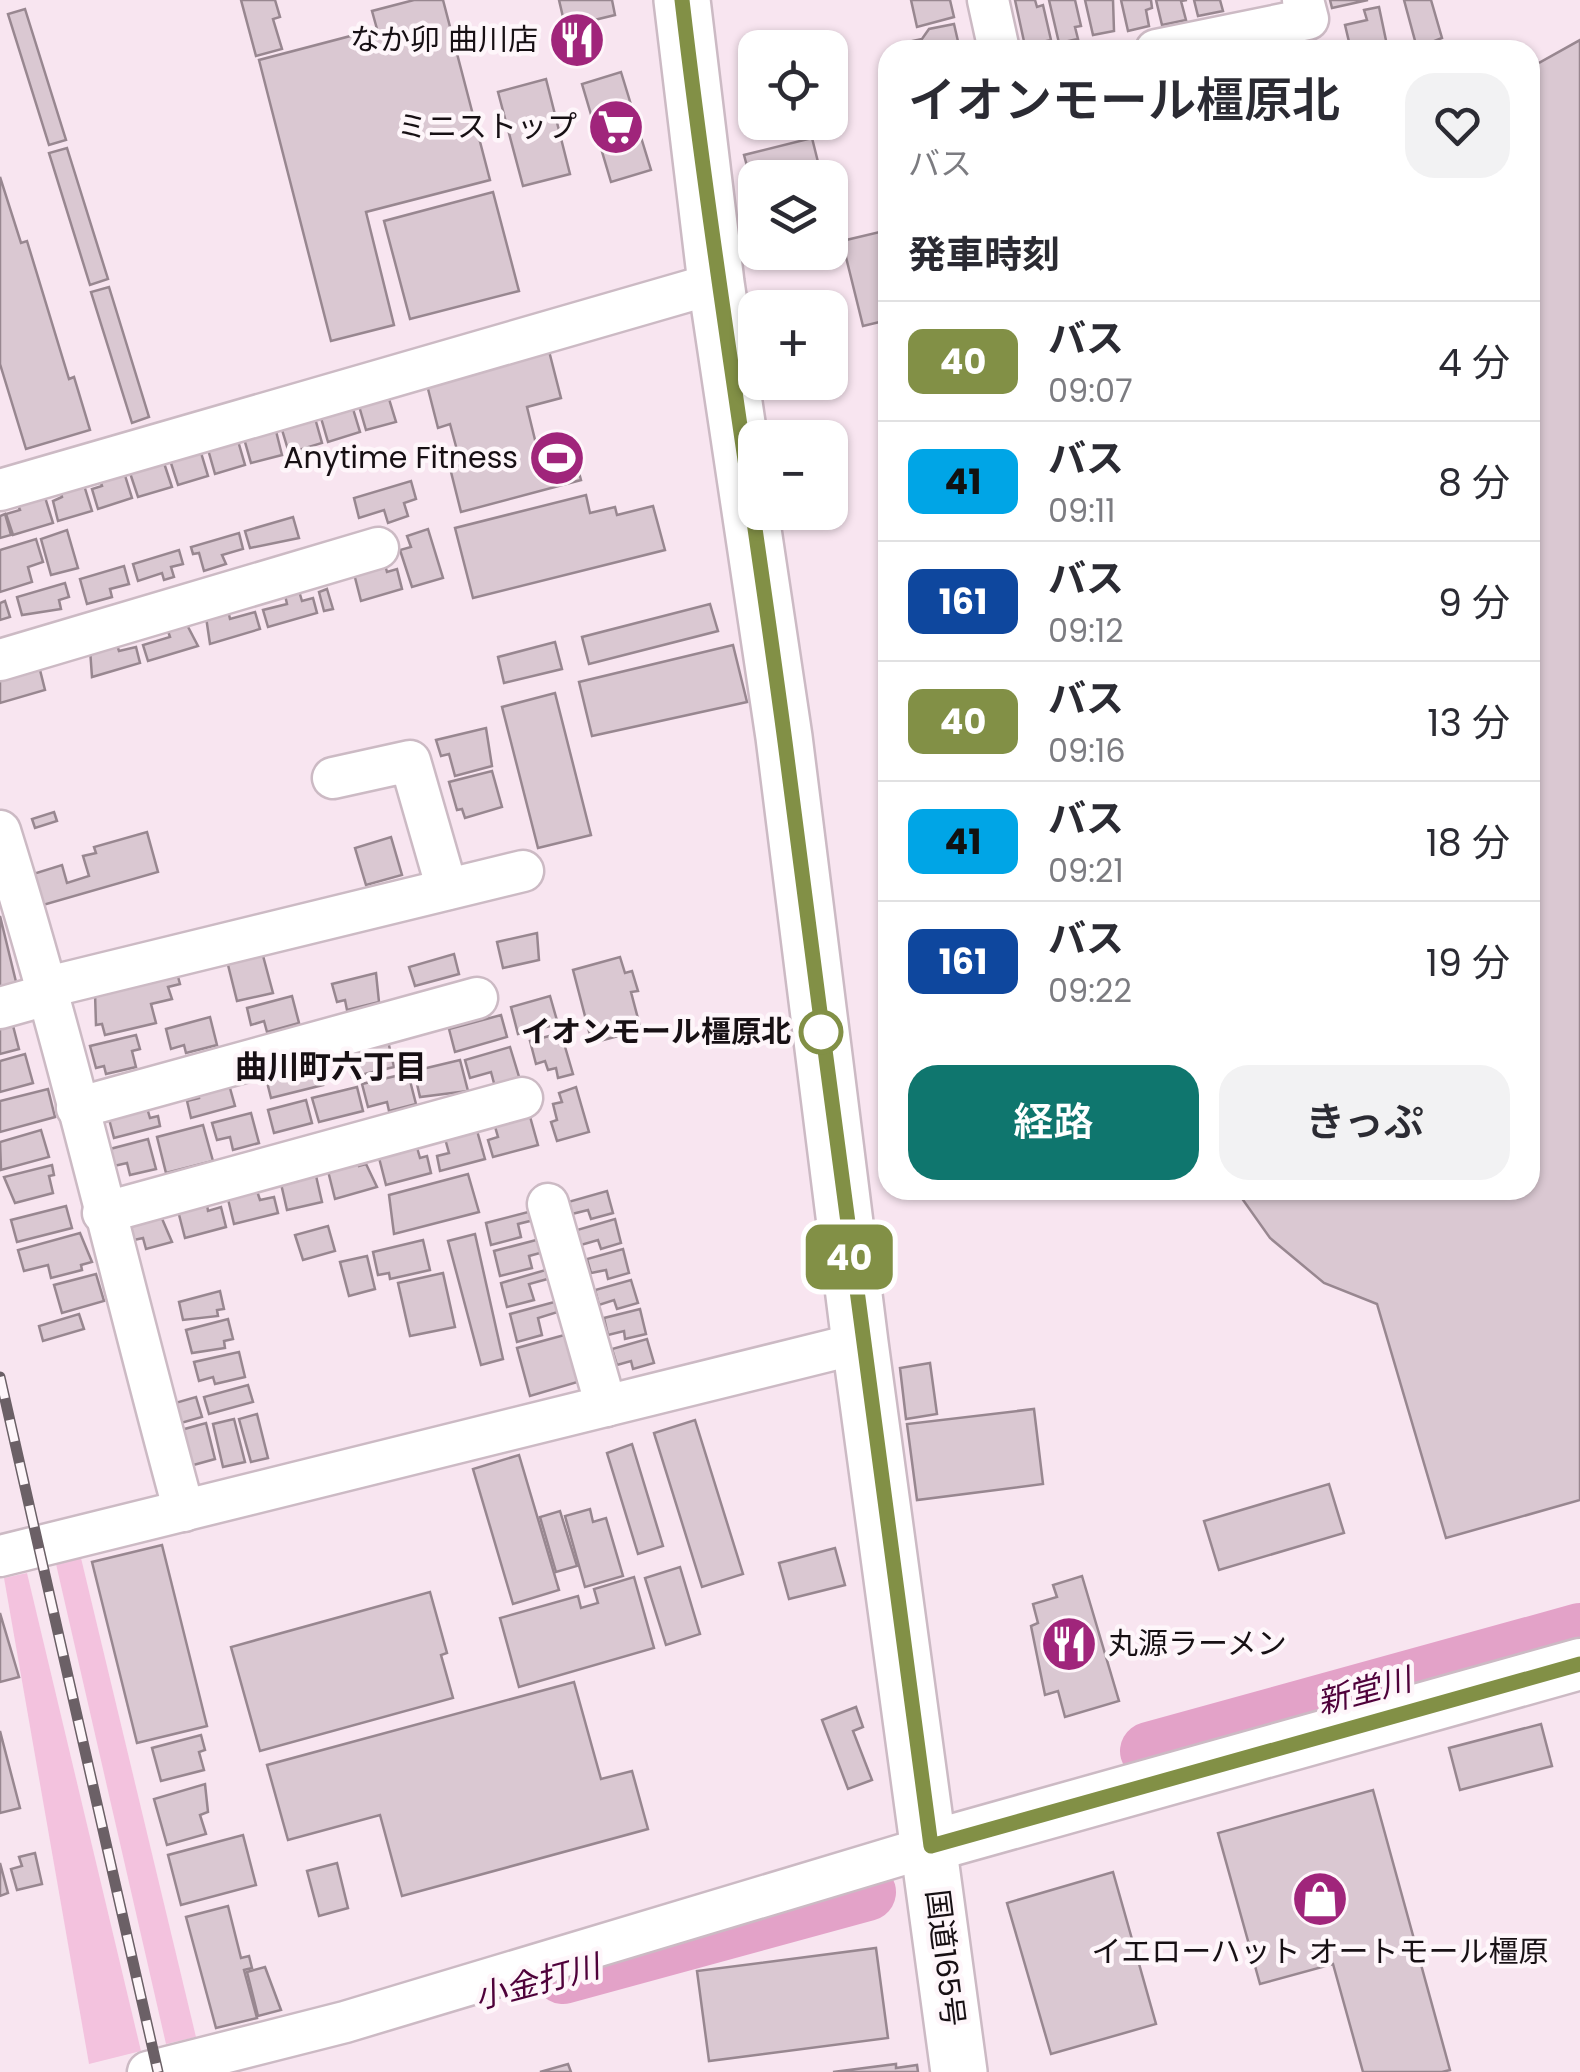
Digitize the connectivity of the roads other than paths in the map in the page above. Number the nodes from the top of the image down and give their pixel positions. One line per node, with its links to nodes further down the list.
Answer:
1 (682, 0): 6 (highway, 国道165号)
2 (988, 0): 4 (street)
3 (1303, 0): 5 (street)
4 (997, 40)
5 (1205, 40)
6 (716, 283): 7 (street); 21 (highway, 国道165号)
7 (0, 490)
8 (378, 548): 9 (street)
9 (0, 660)
10 (333, 778): 13 (street)
11 (0, 831): 14 (street)
12 (523, 871): 13 (street)
13 (448, 889): 14 (street)
14 (49, 991): 16 (street); 18 (street)
15 (476, 998): 18 (street)
16 (0, 1008)
17 (522, 1098): 20 (street)
18 (77, 1108): 20 (street)
19 (548, 1204): 22 (street)
20 (102, 1213): 23 (street)
21 (860, 1343): 22 (street); 26 (highway, 国道165号)
22 (606, 1406): 23 (street)
23 (184, 1512): 24 (street)
24 (0, 1556)
25 (1580, 1664): 26 (main road)
26 (931, 1846): 27 (street); 28 (highway, 国道165号)
27 (148, 2072)
28 (959, 2072)

